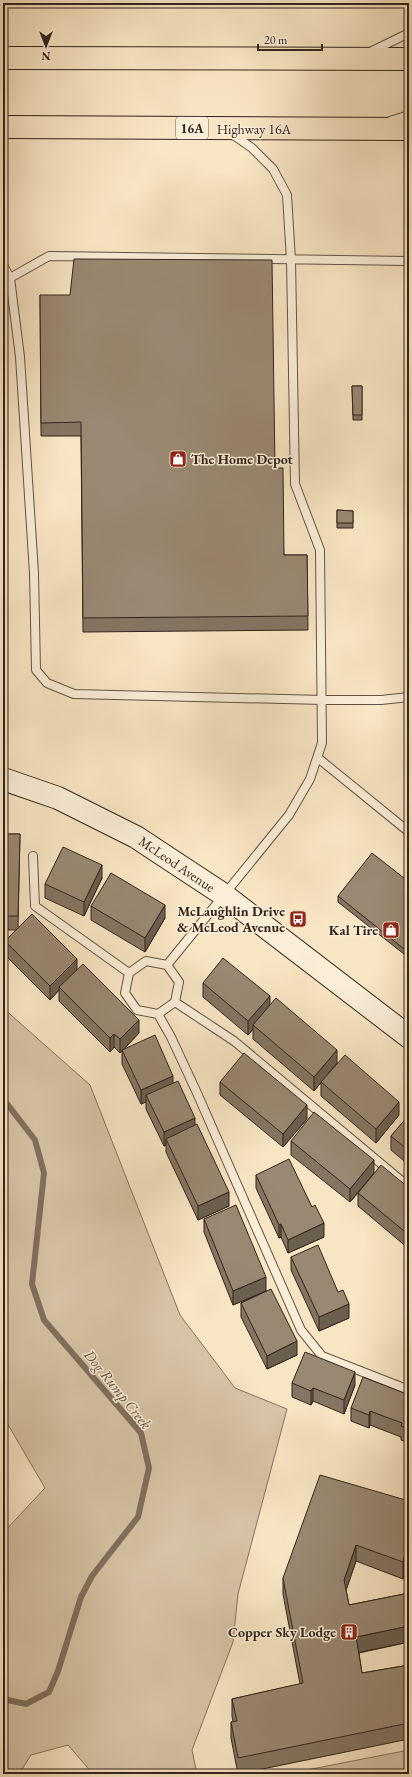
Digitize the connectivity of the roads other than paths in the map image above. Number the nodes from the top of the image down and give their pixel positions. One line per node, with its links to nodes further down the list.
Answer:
1 (409, 33): 3 (lane)
2 (3, 58): 3 (main road)
3 (358, 59): 4 (main road)
4 (409, 59)
5 (409, 115): 9 (lane)
6 (3, 128): 8 (main road, Highway 16A / 16A)
7 (409, 128): 9 (main road, Highway 16A / 16A)
8 (225, 129): 9 (main road, Highway 16A / 16A); 10 (lane)
9 (362, 129)
10 (291, 260): 11 (lane); 13 (lane); 15 (lane)
11 (409, 261)
12 (3, 265): 13 (lane)
13 (10, 278): 15 (lane)
14 (409, 697): 15 (lane)
15 (323, 700): 16 (lane)
16 (318, 758): 18 (lane); 20 (lane)
17 (3, 779): 20 (street, McLeod Avenue)
18 (409, 832)
19 (33, 856): 22 (lane)
20 (224, 896): 21 (lane); 25 (street, McLeod Avenue)
21 (167, 965): 22 (lane); 23 (lane)
22 (129, 973): 24 (lane)
23 (175, 1002): 24 (lane); 26 (lane)
24 (158, 1014): 27 (lane)
25 (409, 1037)
26 (409, 1187)
27 (409, 1390)

